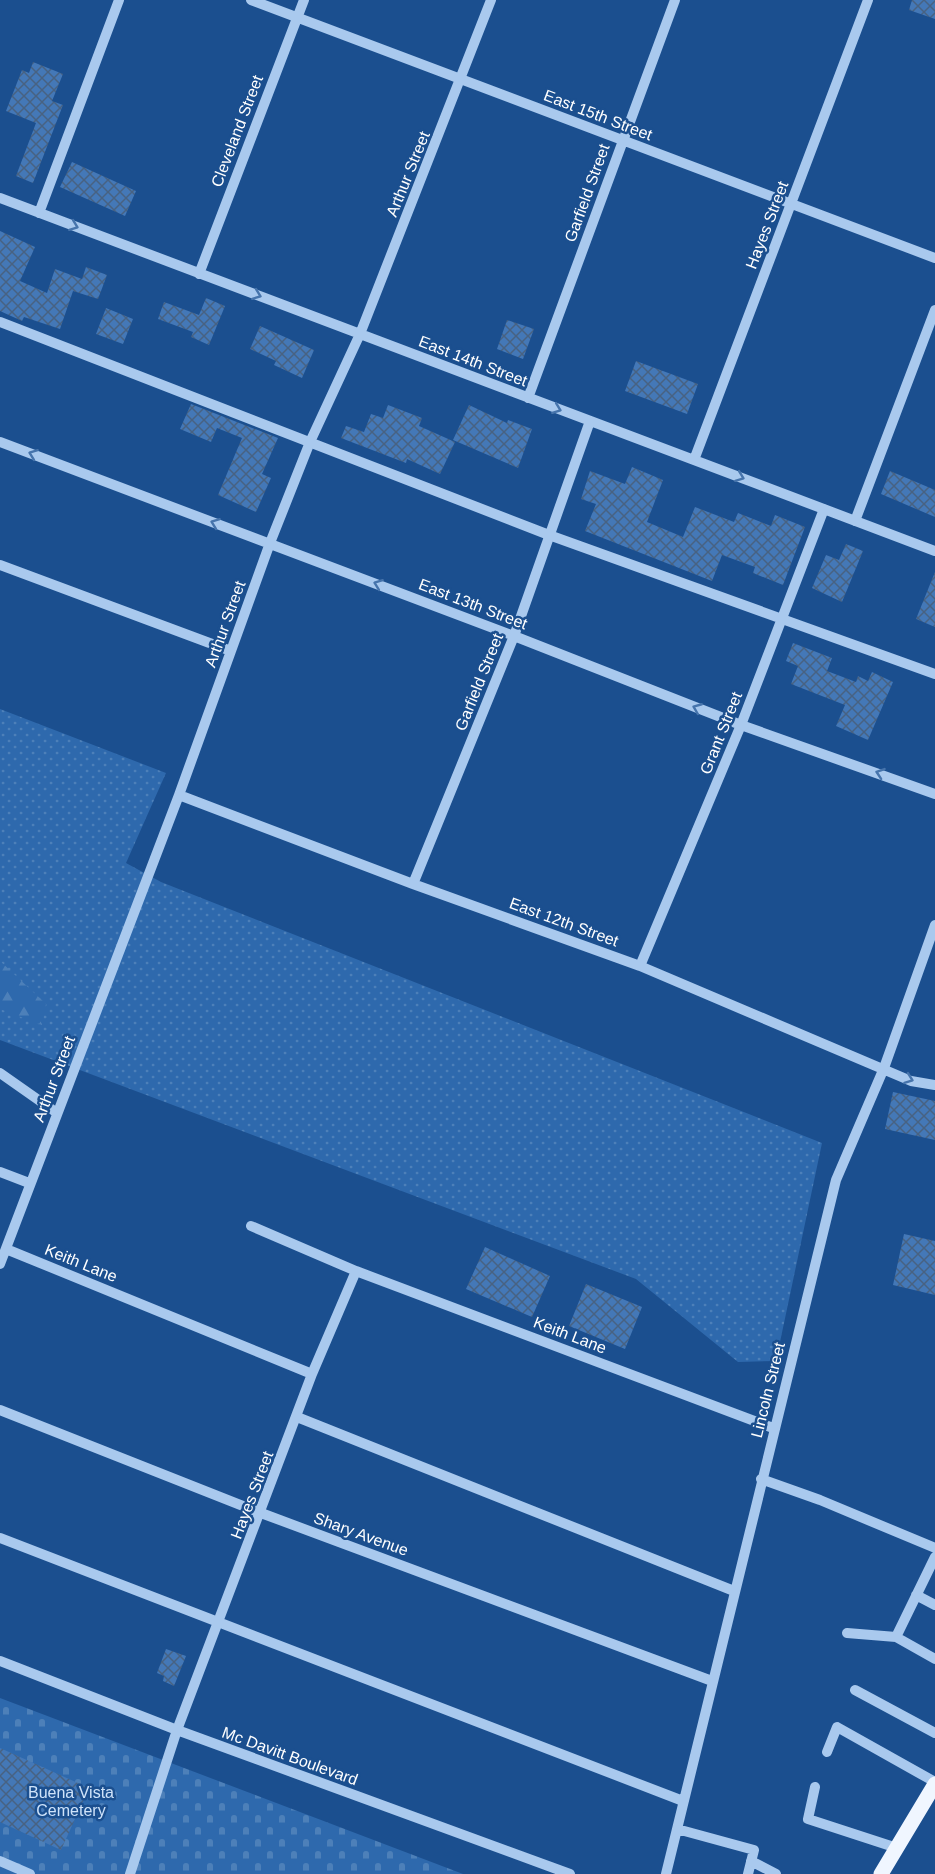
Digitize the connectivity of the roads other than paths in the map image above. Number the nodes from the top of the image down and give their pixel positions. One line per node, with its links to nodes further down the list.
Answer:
1 (119, 0): 12 (street)
2 (251, 0): 7 (street, East 15th Street)
3 (304, 0): 7 (street, Cleveland Street)
4 (491, 0): 8 (street, Arthur Street)
5 (675, 0): 9 (street, Garfield Street)
6 (868, 0): 11 (street, Hayes Street)
7 (297, 17): 8 (street, East 15th Street); 14 (street, Cleveland Street)
8 (461, 79): 9 (street, East 15th Street); 17 (street, Arthur Street)
9 (623, 140): 11 (street, East 15th Street); 18 (street, Garfield Street)
10 (0, 198): 12 (street, East 14th Street)
11 (791, 204): 13 (street, East 15th Street); 22 (street, Hayes Street)
12 (39, 213): 14 (street, East 14th Street, one-way to 14)
13 (935, 258)
14 (199, 274): 17 (street, East 14th Street, one-way to 17)
15 (935, 310): 24 (street)
16 (0, 322): 21 (street)
17 (360, 334): 18 (street, East 14th Street); 21 (street, Arthur Street)
18 (528, 398): 19 (street, East 14th Street, one-way to 19)
19 (590, 421): 22 (street, East 14th Street); 25 (street, Garfield Street)
20 (0, 442): 26 (street, East 13th Street, one-way to 20)
21 (310, 442): 25 (street); 26 (street, Arthur Street)
22 (694, 460): 23 (street, East 14th Street, one-way to 23)
23 (825, 510): 24 (street, East 14th Street); 29 (street, Grant Street)
24 (855, 521): 27 (street, East 14th Street)
25 (549, 535): 29 (street); 30 (street, Garfield Street)
26 (270, 543): 30 (street, East 13th Street, one-way to 26); 31 (street, Arthur Street)
27 (935, 551)
28 (0, 565): 31 (street)
29 (782, 619): 32 (street); 33 (street, Grant Street)
30 (514, 636): 33 (street, East 13th Street, one-way to 30); 36 (street, Garfield Street)
31 (231, 651): 35 (street, Arthur Street)
32 (935, 674)
33 (741, 725): 34 (street, East 13th Street, one-way to 33); 38 (street, Grant Street)
34 (935, 794)
35 (179, 795): 36 (street, East 12th Street); 42 (street, Arthur Street)
36 (413, 884): 38 (street, East 12th Street)
37 (935, 924): 39 (street, Lincoln Street)
38 (640, 966): 39 (street, East 12th Street)
39 (884, 1068): 41 (street, East 12th Street, one-way to 41); 52 (street, Lincoln Street)
40 (0, 1073): 42 (street)
41 (935, 1085)
42 (57, 1113): 44 (street, Arthur Street)
43 (0, 1172): 44 (street)
44 (29, 1183): 46 (street, Arthur Street)
45 (251, 1226): 48 (street, Keith Lane)
46 (6, 1249): 47 (street, Arthur Street); 49 (street, Keith Lane)
47 (0, 1264)
48 (356, 1271): 49 (street, Hayes Street); 52 (street, Keith Lane)
49 (312, 1374): 51 (street, Hayes Street)
50 (0, 1410): 54 (street, Shary Avenue)
51 (297, 1417): 54 (street, Hayes Street); 58 (street)
52 (774, 1428): 53 (street, Lincoln Street)
53 (761, 1479): 56 (street); 58 (street, Lincoln Street)
54 (261, 1513): 61 (street, Hayes Street); 66 (street, Shary Avenue)
55 (0, 1538): 61 (street)
56 (935, 1548)
57 (935, 1557): 59 (street)
58 (734, 1591): 66 (street, Lincoln Street)
59 (916, 1595): 60 (street); 63 (street)
60 (935, 1605)
61 (219, 1622): 68 (street, Hayes Street); 73 (street)
62 (847, 1633): 63 (street)
63 (896, 1637): 64 (street)
64 (935, 1659)
65 (0, 1661): 68 (street, Mc Davitt Boulevard)
66 (712, 1681): 73 (street, Lincoln Street)
67 (855, 1690): 69 (street)
68 (177, 1730): 79 (street, Hayes Street); 80 (street, Mc Davitt Boulevard)
69 (935, 1733)
70 (827, 1752): 71 (street)
71 (935, 1783): 75 (main road)
72 (815, 1787): 75 (street)
73 (683, 1801): 74 (street, Lincoln Street)
74 (677, 1828): 77 (street); 81 (street, Lincoln Street)
75 (897, 1848): 84 (main road)
76 (0, 1861): 78 (street)
77 (751, 1861): 82 (street); 83 (street)
78 (30, 1874)
79 (130, 1874)
80 (570, 1874)
81 (666, 1874)
82 (748, 1874)
83 (776, 1874)
84 (881, 1874)

